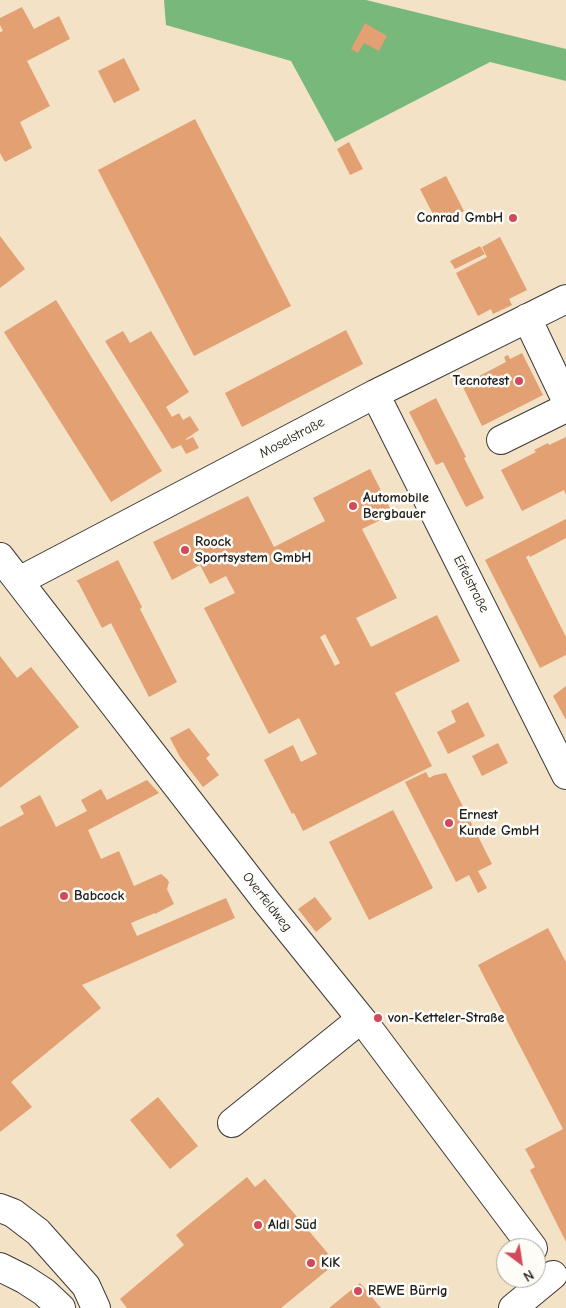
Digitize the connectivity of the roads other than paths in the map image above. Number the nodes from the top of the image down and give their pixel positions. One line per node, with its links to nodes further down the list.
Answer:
1 (566, 299): 2 (street, Moselstraße)
2 (527, 318): 3 (street, Moselstraße); 4 (street)
3 (375, 394): 8 (street, Moselstraße); 9 (street, Eifelstraße)
4 (566, 400)
5 (566, 408): 6 (street)
6 (501, 440)
7 (0, 557): 8 (street, Overfeldweg)
8 (19, 581): 10 (street, Overfeldweg)
9 (566, 775)
10 (361, 1019): 11 (street); 13 (street, Overfeldweg)
11 (232, 1123)
12 (0, 1208): 18 (street)
13 (525, 1238)
14 (546, 1265): 16 (street)
15 (0, 1267): 17 (street)
16 (560, 1283): 19 (street)
17 (61, 1308)
18 (96, 1308)
19 (513, 1308)

